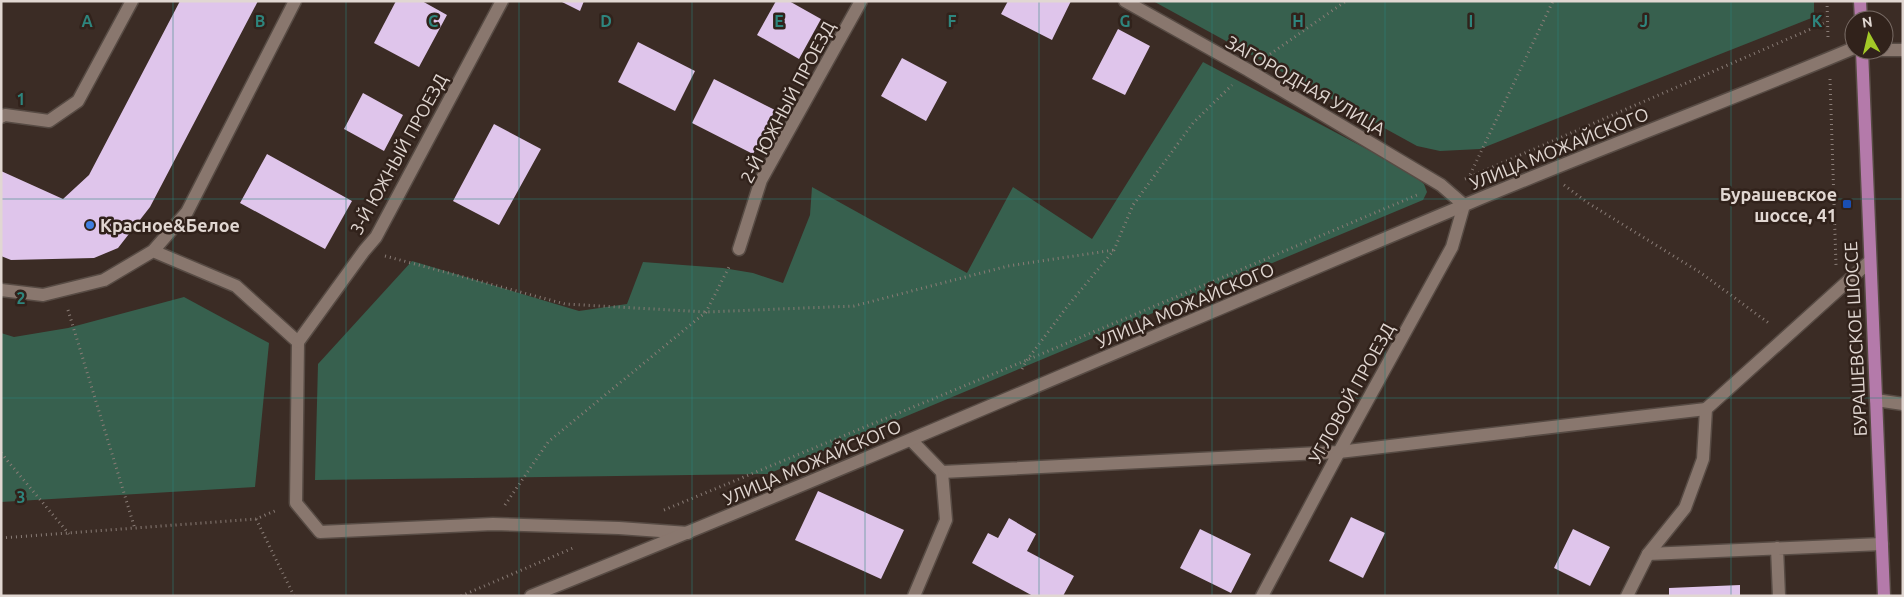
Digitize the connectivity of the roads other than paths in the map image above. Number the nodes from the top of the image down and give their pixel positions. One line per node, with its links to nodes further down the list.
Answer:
1 (132, 1): 8 (street)
2 (295, 1): 11 (street)
3 (502, 1): 14 (street, 3-Й ЮЖНЫЙ ПРОЕЗД)
4 (861, 1): 10 (street, 2-Й ЮЖНЫЙ ПРОЕЗД)
5 (1125, 1): 9 (street, ЗАГОРОДНАЯ УЛИЦА)
6 (1844, 52): 9 (street, УЛИЦА МОЖАЙСКОГО)
7 (1862, 60): 12 (main road, БУРАШЕВСКОЕ ШОССЕ)
8 (1, 117)
9 (1464, 205): 18 (street, УЛИЦА МОЖАЙСКОГО); 19 (street, УГЛОВОЙ ПРОЕЗД)
10 (739, 249)
11 (153, 251): 13 (street); 14 (street)
12 (1869, 262): 15 (main road, БУРАШЕВСКОЕ ШОССЕ); 17 (street)
13 (1, 290)
14 (298, 342): 21 (street)
15 (1876, 400): 16 (street); 22 (main road, БУРАШЕВСКОЕ ШОССЕ)
16 (1903, 404)
17 (1706, 409): 19 (street); 24 (street)
18 (911, 440): 20 (street); 21 (street, УЛИЦА МОЖАЙСКОГО)
19 (1339, 452): 20 (street); 27 (street, УГЛОВОЙ ПРОЕЗД)
20 (942, 472): 26 (street)
21 (688, 533): 25 (street, УЛИЦА МОЖАЙСКОГО)
22 (1882, 544): 23 (street); 30 (main road, БУРАШЕВСКОЕ ШОССЕ)
23 (1777, 548): 24 (street); 29 (street)
24 (1648, 554): 28 (street)
25 (531, 596)
26 (914, 596)
27 (1262, 596)
28 (1627, 596)
29 (1779, 596)
30 (1884, 596)

